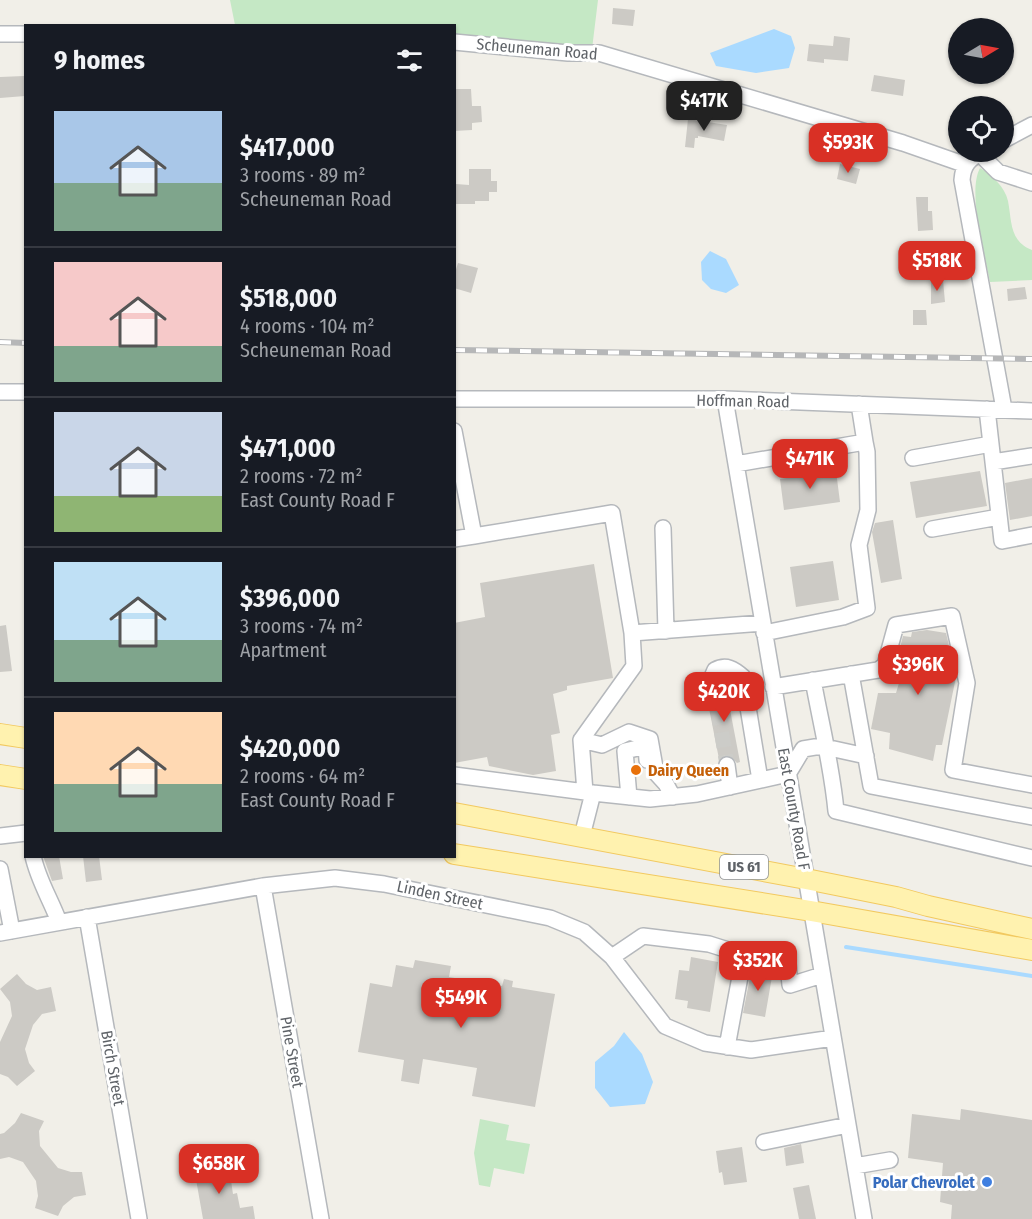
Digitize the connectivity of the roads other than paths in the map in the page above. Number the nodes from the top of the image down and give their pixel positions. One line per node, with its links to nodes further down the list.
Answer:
1 (0, 34): 2 (street)
2 (24, 34)
3 (456, 42): 8 (street, Scheuneman Road)
4 (1032, 125): 5 (street)
5 (1014, 135)
6 (968, 162): 8 (street)
7 (990, 162): 9 (street)
8 (966, 165): 16 (street)
9 (1032, 183)
10 (0, 392): 11 (street)
11 (24, 392)
12 (456, 399): 13 (street, Hoffman Road)
13 (725, 399): 14 (street, Hoffman Road); 24 (street, East County Road F)
14 (859, 404): 15 (street, Hoffman Road); 19 (street)
15 (987, 409): 16 (street, Hoffman Road); 20 (street)
16 (1004, 409): 17 (street, Hoffman Road)
17 (1032, 411)
18 (456, 441): 25 (street)
19 (865, 442): 24 (street); 33 (street)
20 (991, 444): 22 (street); 23 (street)
21 (1032, 456): 23 (street)
22 (913, 458)
23 (993, 462): 27 (street)
24 (736, 464): 33 (street, East County Road F)
25 (470, 514): 26 (street); 31 (street)
26 (456, 516)
27 (999, 517): 29 (street); 30 (street)
28 (663, 528): 34 (street)
29 (932, 529)
30 (1032, 535)
31 (474, 536): 32 (street); 35 (street)
32 (456, 539)
33 (764, 628): 34 (street); 39 (street, East County Road F)
34 (666, 631): 35 (street)
35 (632, 633): 42 (street)
36 (851, 674): 37 (street); 44 (street); 51 (street)
37 (813, 681): 39 (street); 43 (street)
38 (714, 687): 50 (street)
39 (773, 687): 46 (street, East County Road F)
40 (0, 734): 41 (main road)
41 (24, 738)
42 (581, 740): 53 (street); 55 (street)
43 (825, 747): 44 (street); 46 (street); 63 (street)
44 (866, 756): 57 (street)
45 (727, 765): 52 (street)
46 (788, 774): 50 (street); 65 (street, East County Road F)
47 (0, 775): 49 (main road)
48 (456, 775): 53 (street)
49 (24, 779)
50 (760, 780): 52 (street)
51 (1032, 785)
52 (730, 787): 55 (street)
53 (589, 793): 54 (street); 59 (street)
54 (629, 797): 55 (street); 55 (street)
55 (673, 797)
56 (456, 813): 59 (main road, US 61)
57 (1032, 818)
58 (24, 833): 60 (street)
59 (582, 836): 65 (main road, US 61)
60 (0, 837)
61 (456, 854): 67 (main road, US 61)
62 (33, 858): 69 (street)
63 (1032, 858)
64 (0, 869): 71 (street)
65 (806, 879): 67 (street, East County Road F); 70 (main road, US 61)
66 (263, 886): 68 (street, Linden Street); 74 (street, Linden Street); 83 (street, Pine Street)
67 (811, 910): 72 (main road, US 61); 75 (street, East County Road F)
68 (87, 917): 69 (street, Linden Street); 82 (street, Birch Street)
69 (59, 922): 71 (street, Linden Street)
70 (1032, 929)
71 (6, 932)
72 (1032, 950)
73 (744, 955): 74 (street); 75 (street); 77 (street)
74 (612, 957): 77 (street, Linden Street)
75 (822, 975): 76 (street, East County Road F)
76 (833, 1038): 77 (street, Linden Street); 78 (street, East County Road F)
77 (727, 1047)
78 (848, 1125): 79 (street); 81 (street, East County Road F)
79 (764, 1142)
80 (890, 1160): 81 (street)
81 (855, 1166): 84 (street, East County Road F)
82 (139, 1219)
83 (321, 1219)
84 (864, 1219)

